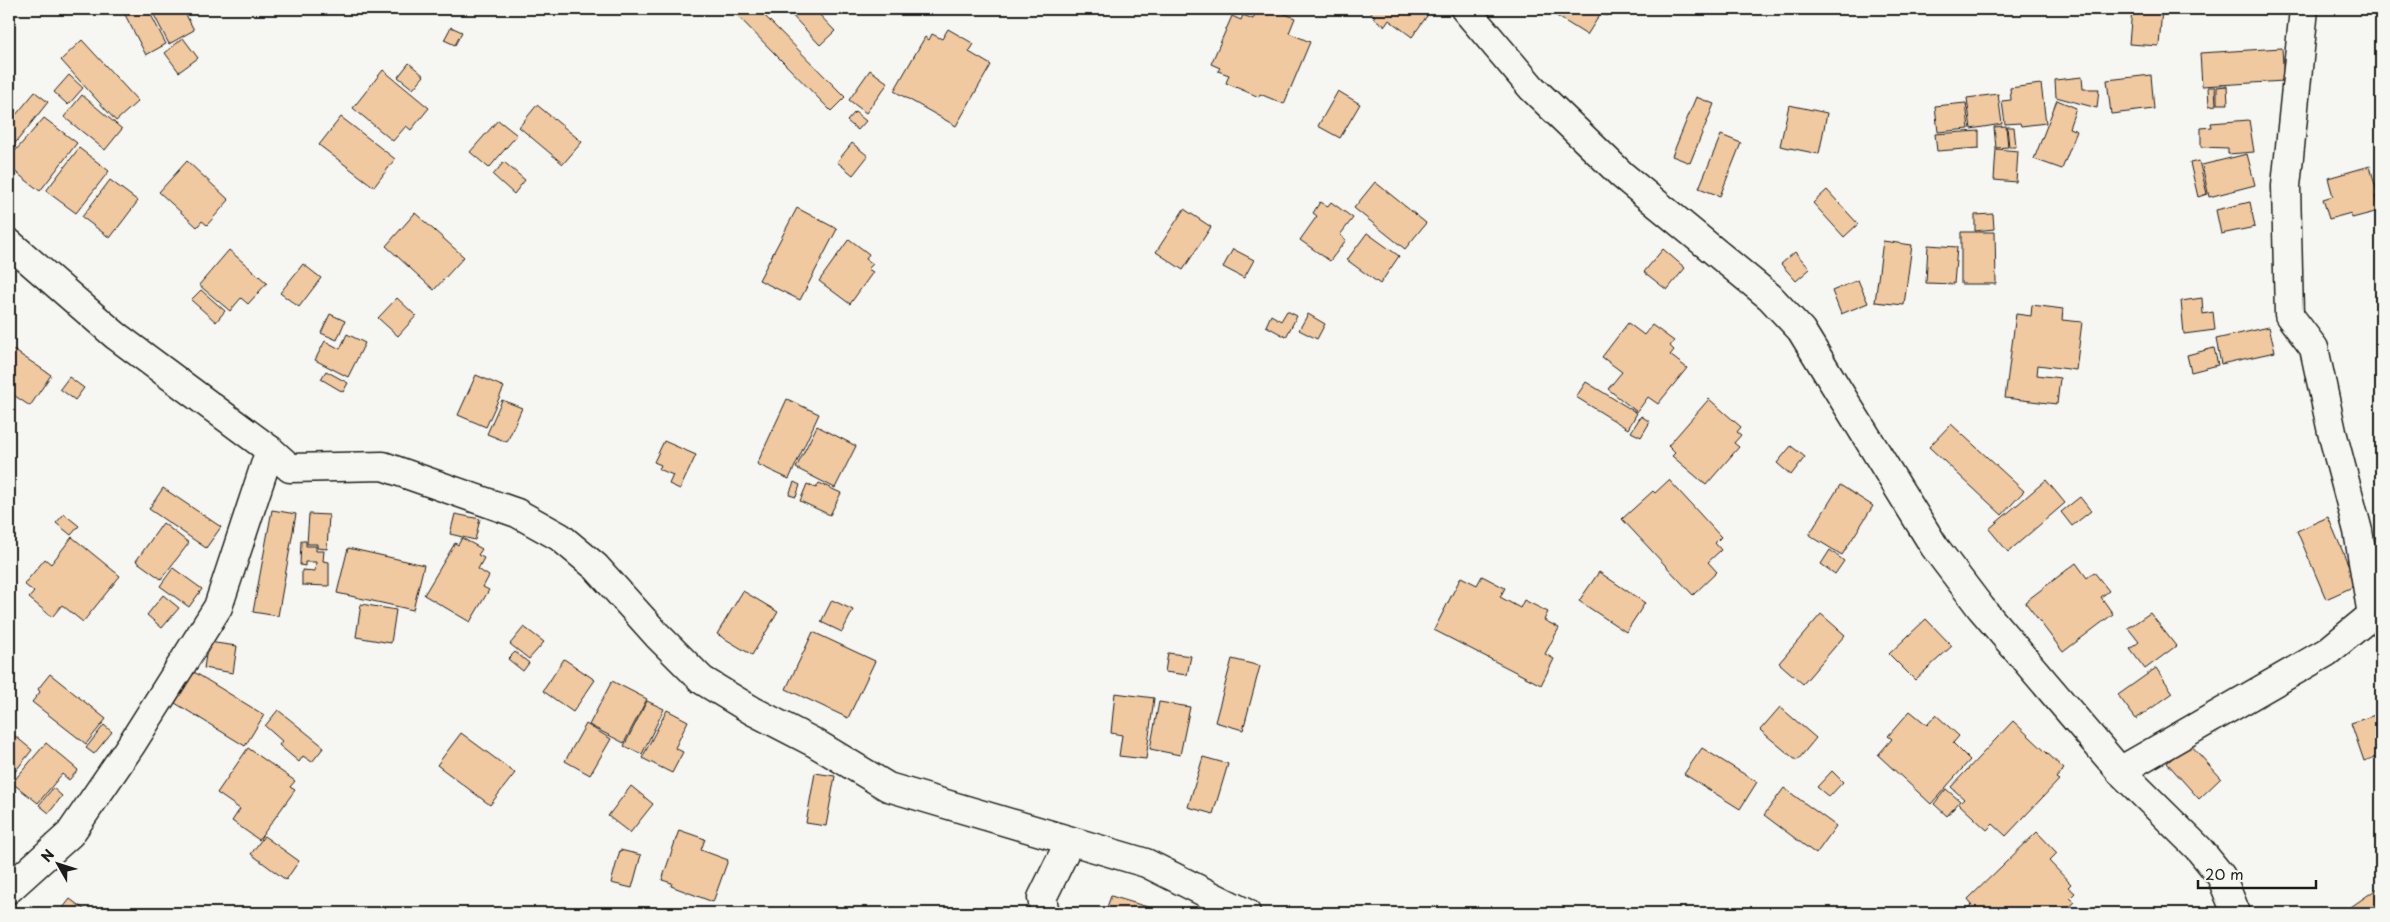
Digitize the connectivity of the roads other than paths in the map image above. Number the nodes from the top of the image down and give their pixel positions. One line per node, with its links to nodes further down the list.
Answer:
1 (1465, 9): 6 (street)
2 (2304, 9): 5 (street)
3 (9, 242): 4 (street)
4 (270, 450): 7 (street); 8 (street)
5 (2377, 614): 6 (street)
6 (2120, 771): 11 (street)
7 (1070, 842): 9 (street); 10 (street)
8 (9, 889)
9 (1044, 913)
10 (1246, 913)
11 (2236, 913)

